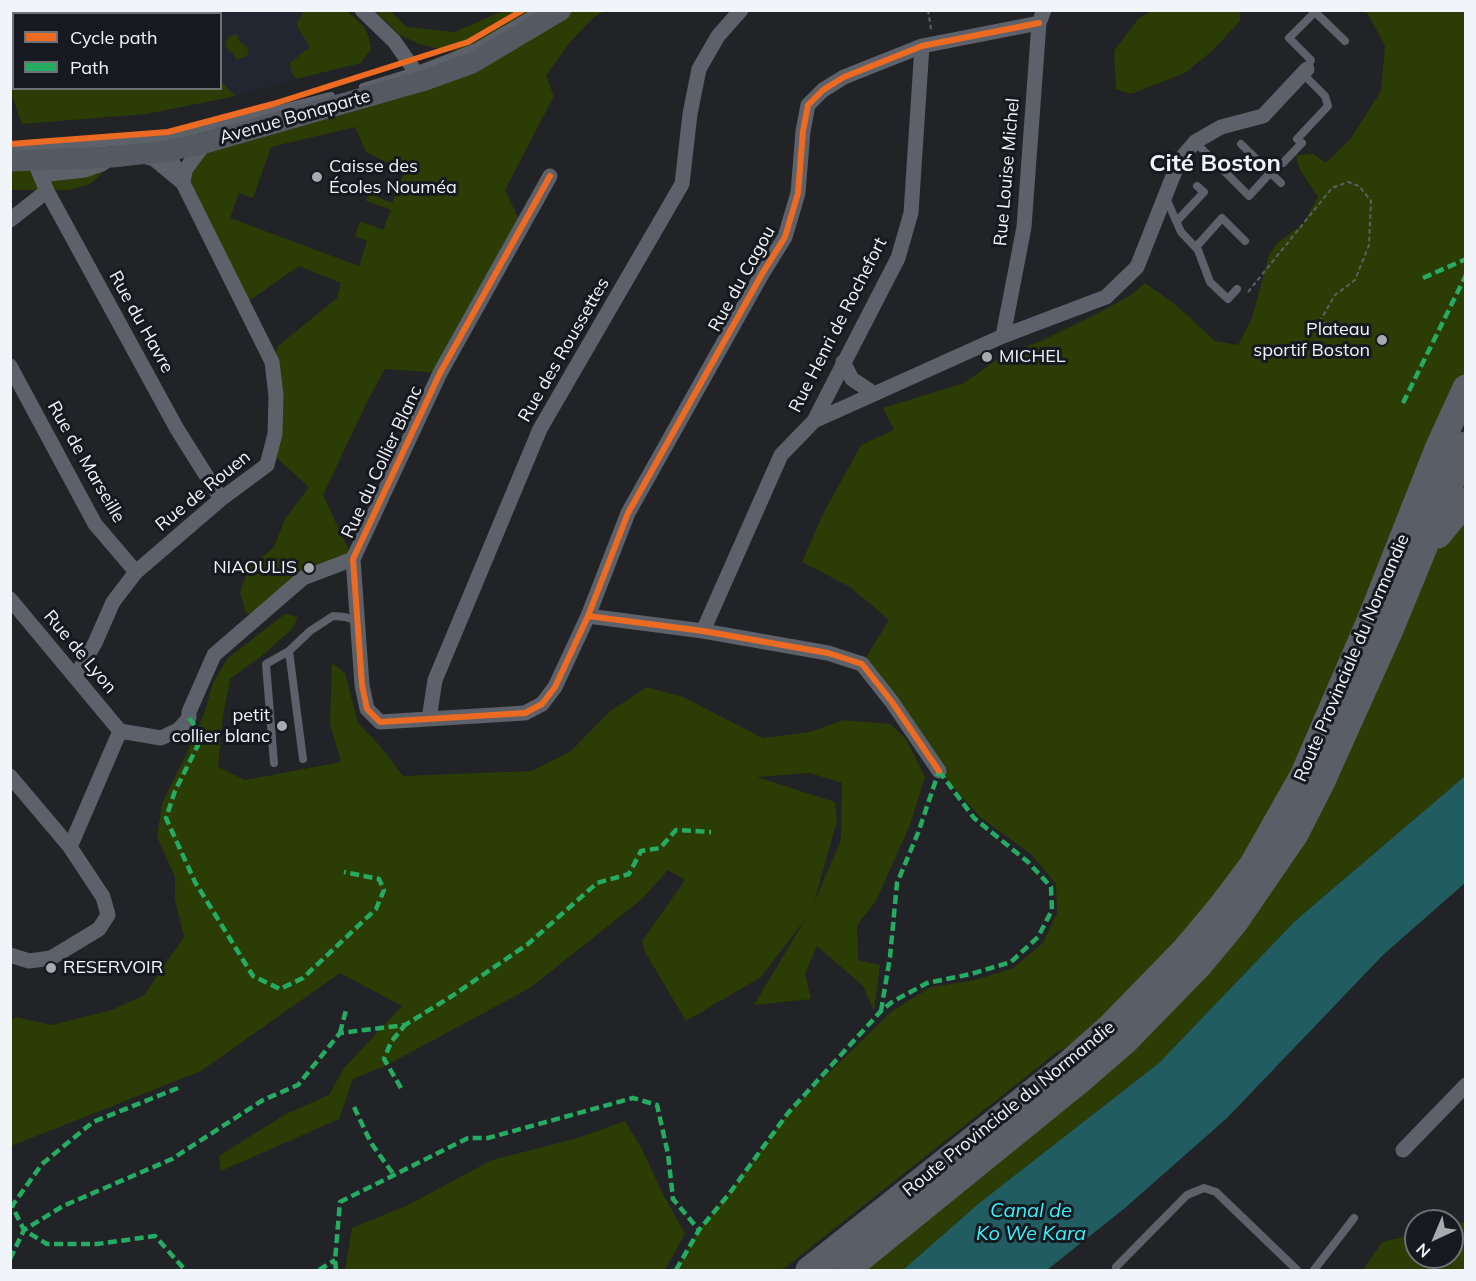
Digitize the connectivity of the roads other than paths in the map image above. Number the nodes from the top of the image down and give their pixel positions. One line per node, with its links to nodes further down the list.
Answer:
1 (362, 10): 9 (street)
2 (539, 10): 9 (lane)
3 (561, 10): 9 (main road, Avenue Bonaparte)
4 (741, 10): 51 (street, Rue des Roussettes)
5 (1042, 17): 7 (street, Rue du Cagou); 33 (street, Rue Louise Michel)
6 (1345, 41): 8 (lane)
7 (927, 45): 34 (street, Rue Henri de Rochefort); 46 (street, Rue du Cagou)
8 (1305, 71): 12 (street); 19 (lane)
9 (419, 76): 10 (lane); 13 (main road, Avenue Bonaparte)
10 (351, 91)
11 (340, 94): 15 (lane)
12 (1195, 142): 21 (lane); 27 (street)
13 (205, 143): 16 (main road, Avenue Bonaparte); 23 (street)
14 (1241, 144): 21 (lane)
15 (10, 150)
16 (166, 151): 17 (main road, Avenue Bonaparte); 23 (street, Rue de Rouen)
17 (138, 154): 20 (main road, Avenue Bonaparte); 23 (street)
18 (10, 161): 20 (main road, Avenue Bonaparte)
19 (1283, 163)
20 (37, 167): 26 (street, Rue du Havre)
21 (1270, 173): 24 (lane)
22 (550, 176): 42 (street, Rue du Collier Blanc)
23 (183, 183): 40 (street, Rue de Rouen)
24 (1281, 183)
25 (1197, 186): 29 (lane)
26 (47, 191): 28 (street); 40 (street, Rue du Havre)
27 (1166, 196): 29 (lane); 33 (street)
28 (10, 220)
29 (1177, 221): 31 (lane)
30 (1245, 241): 31 (lane)
31 (1196, 247): 32 (lane)
32 (1238, 289)
33 (1003, 336): 37 (street)
34 (843, 362): 37 (street); 38 (street, Rue Henri de Rochefort)
35 (10, 366): 44 (street, Rue de Marseille)
36 (1466, 388): 63 (highway, Route Provinciale du Normandie)
37 (873, 393): 38 (street)
38 (814, 421): 48 (street, Rue Henri de Rochefort)
39 (1466, 445): 43 (highway, Route Provinciale du Normandie)
40 (221, 499): 44 (street, Rue de Rouen)
41 (1466, 501): 43 (highway)
42 (354, 559): 47 (street, Rue du Collier Blanc); 52 (street)
43 (1419, 560): 64 (highway, Route Provinciale du Normandie)
44 (136, 572): 50 (street, Rue de Rouen)
45 (10, 599): 50 (street, Rue de Lyon)
46 (588, 616): 48 (street); 51 (street, Rue du Collier Blanc)
47 (358, 621): 49 (lane); 51 (street, Rue du Collier Blanc)
48 (703, 631): 55 (street)
49 (289, 651): 53 (lane); 54 (lane)
50 (75, 677): 52 (street, Rue de Lyon)
51 (429, 719)
52 (120, 731): 57 (street)
53 (303, 759)
54 (273, 763)
55 (939, 771)
56 (10, 776): 57 (street)
57 (70, 847): 58 (street)
58 (10, 955)
59 (1466, 1085): 60 (street)
60 (1403, 1150)
61 (1354, 1218): 66 (lane)
62 (1117, 1269): 65 (lane)
63 (809, 1270)
64 (846, 1270)
65 (1297, 1270)
66 (1314, 1270)

